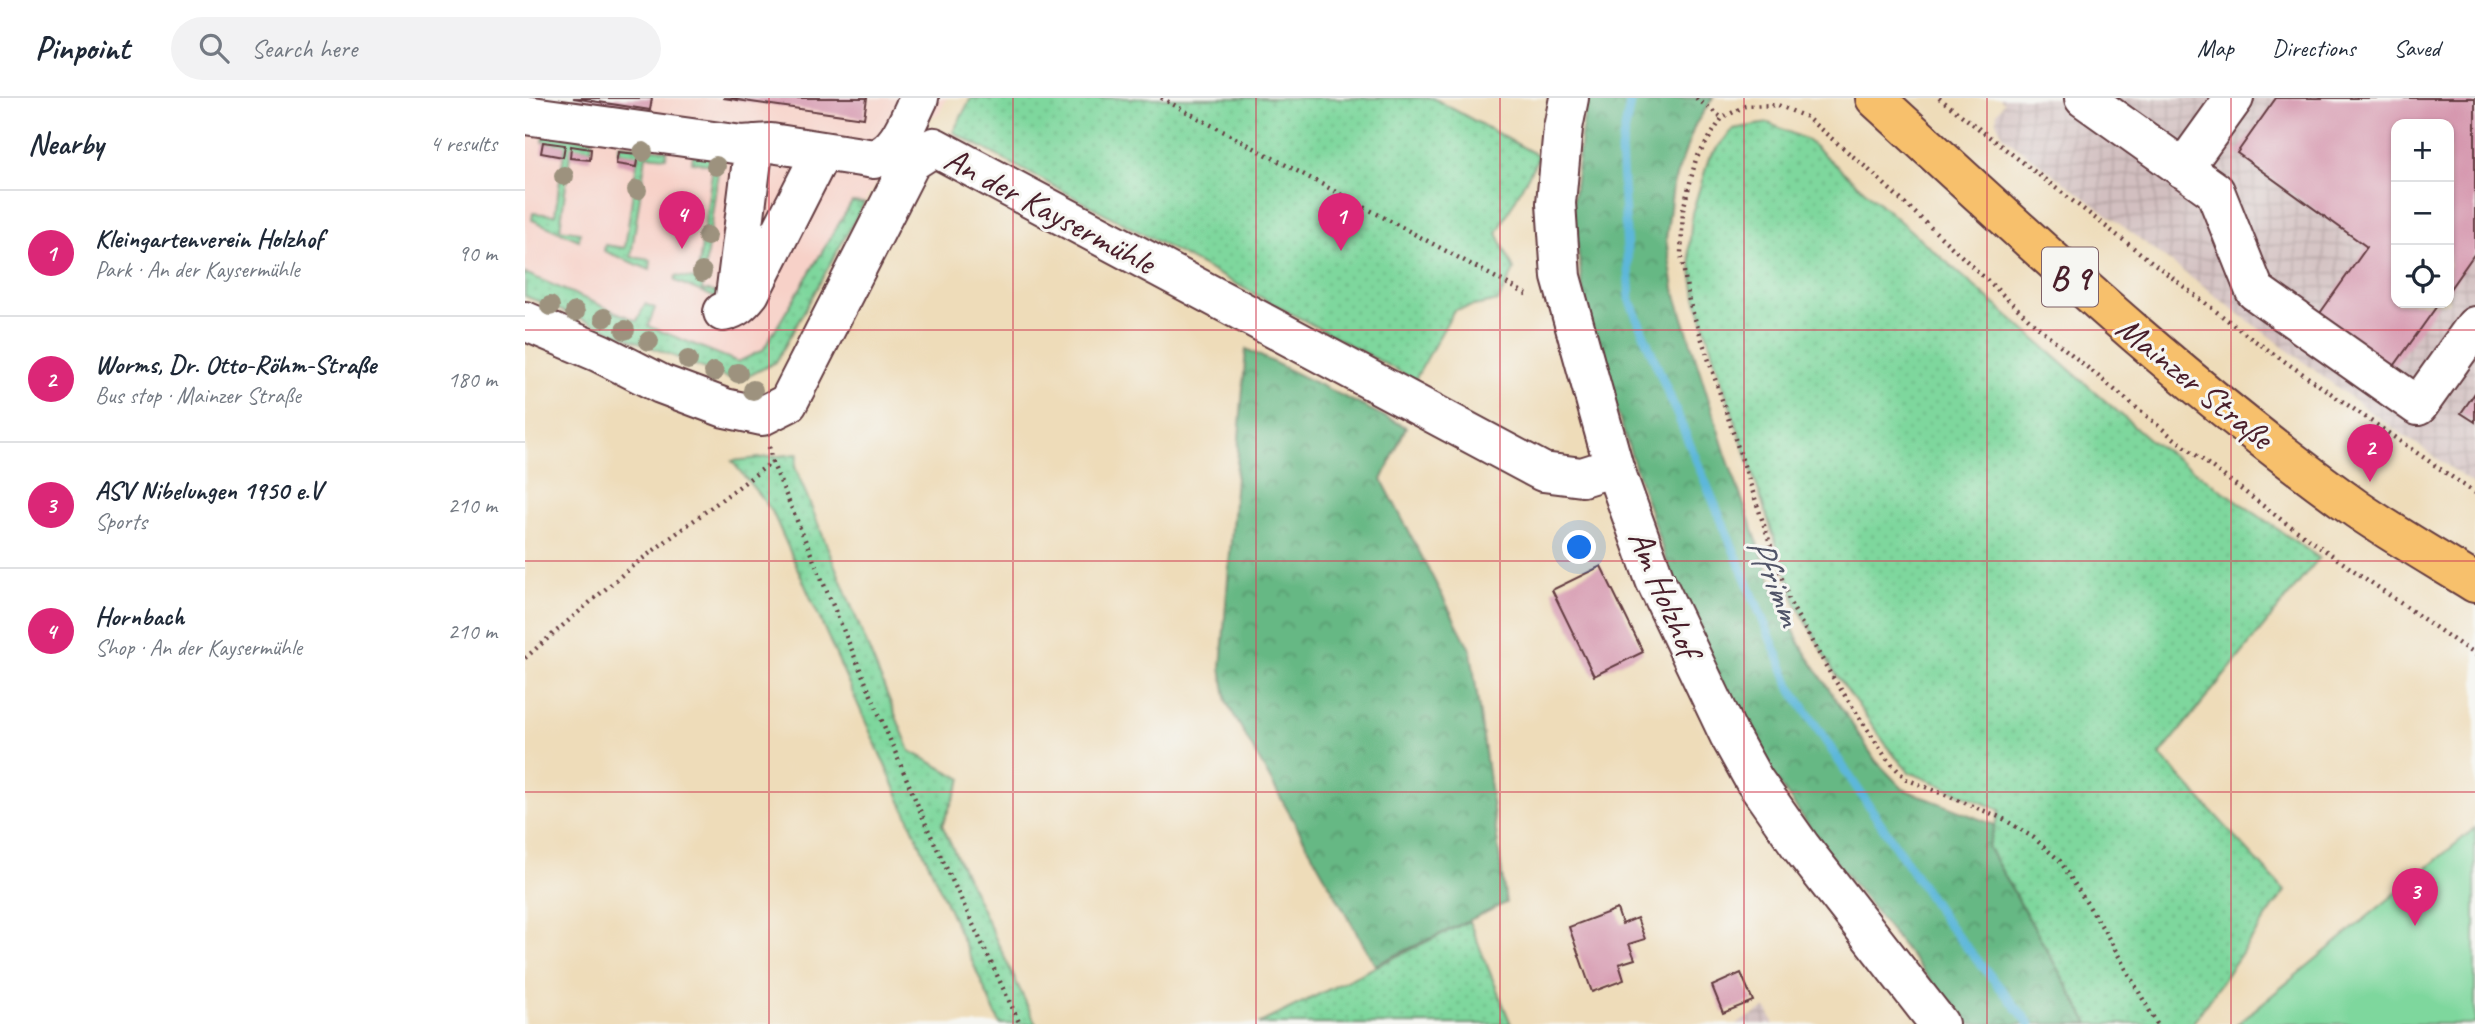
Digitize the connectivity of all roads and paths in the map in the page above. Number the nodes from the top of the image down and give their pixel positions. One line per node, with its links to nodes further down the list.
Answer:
1 (919, 98): 12 (street)
2 (1161, 98): 14 (path)
3 (1569, 98): 19 (street, Am Holzhof)
4 (1696, 98): 10 (path)
5 (1875, 98): 21 (main road, Mainzer Straße / B 9)
6 (1939, 98): 20 (path)
7 (2084, 98): 13 (street)
8 (2234, 98): 13 (street)
9 (525, 114): 11 (street)
10 (1722, 118): 22 (path); 26 (path)
11 (754, 144): 12 (street); 12 (street)
12 (822, 151)
13 (2183, 169): 16 (street)
14 (1532, 297)
15 (525, 321): 17 (street)
16 (2474, 331)
17 (762, 416): 18 (path); 19 (street, An der Kaysermühle)
18 (772, 461): 23 (path); 24 (path)
19 (1614, 467): 25 (street, Am Holzhof)
20 (2475, 493)
21 (2475, 583)
22 (2475, 656)
23 (525, 658)
24 (1020, 1024)
25 (1938, 1024)
26 (2157, 1024)

